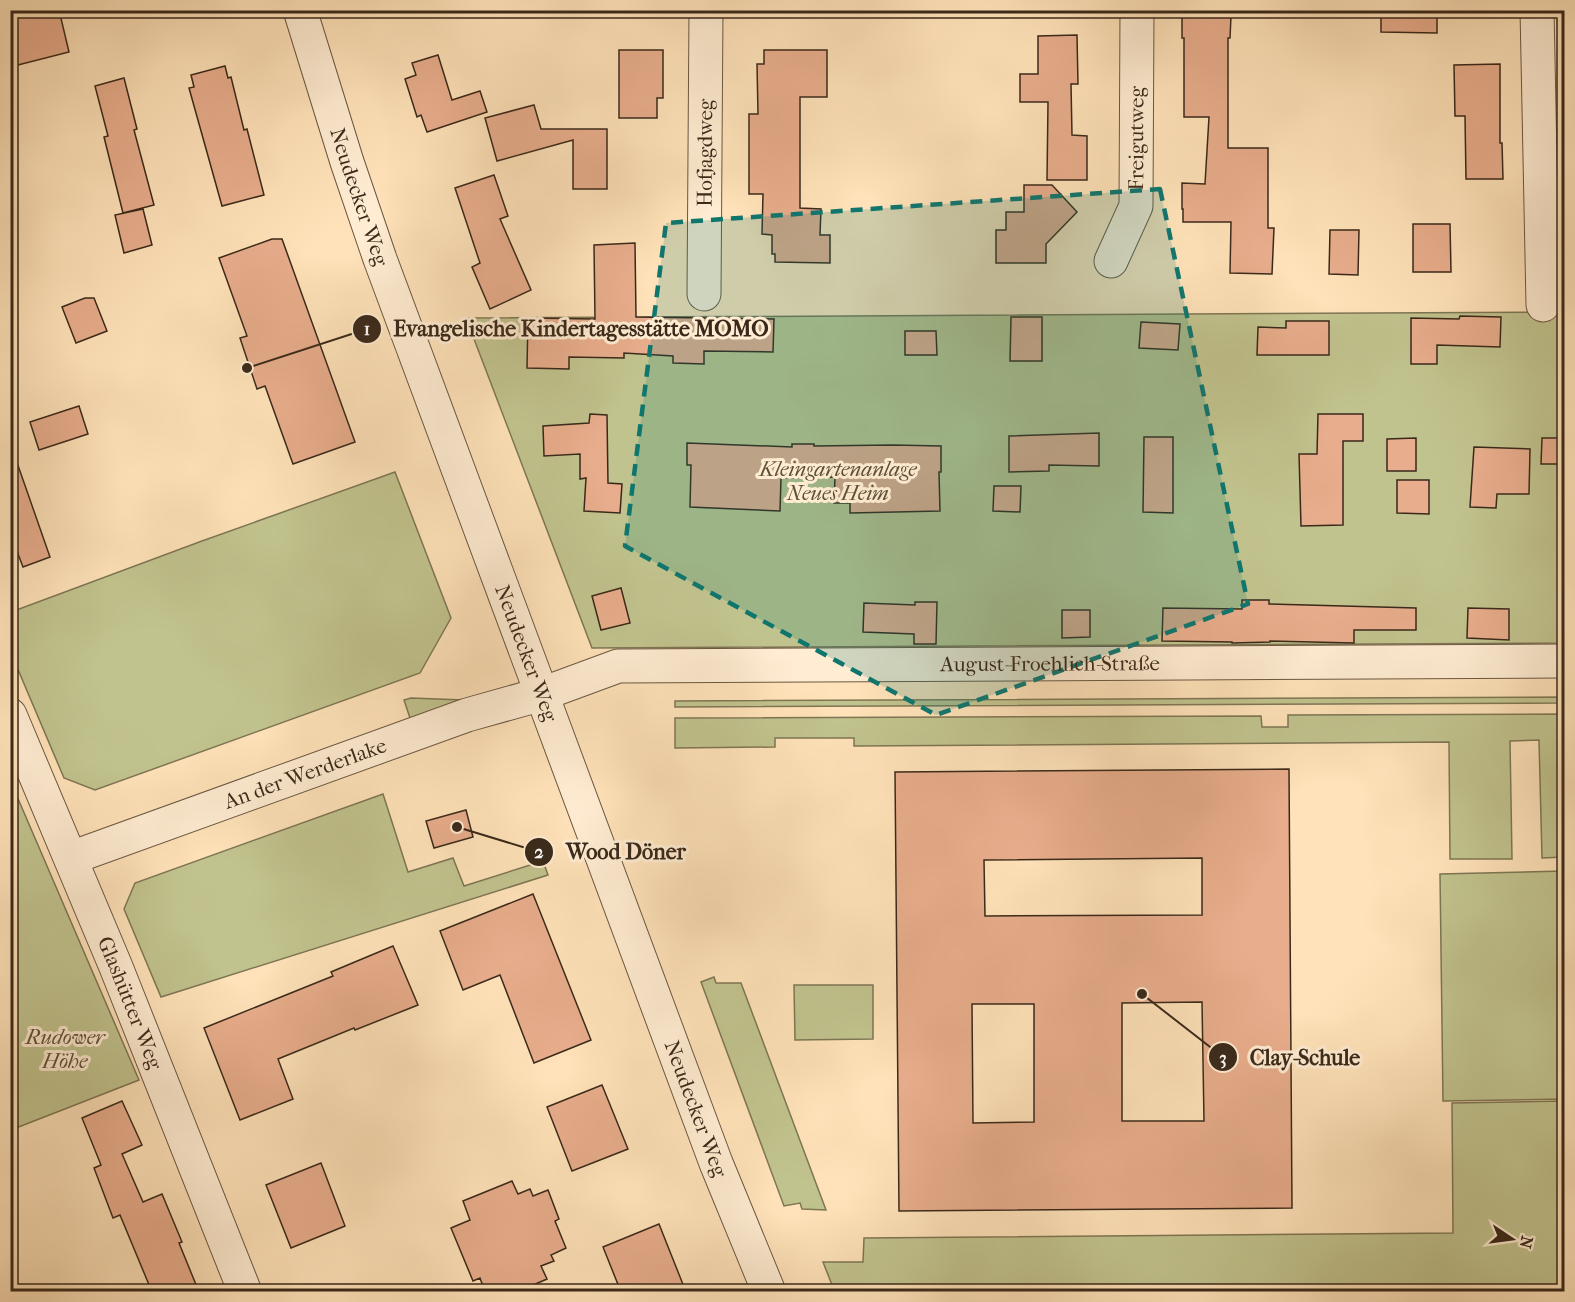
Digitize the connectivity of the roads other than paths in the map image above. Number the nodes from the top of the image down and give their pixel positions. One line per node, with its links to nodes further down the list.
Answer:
1 (300, 10): 9 (street, Neudecker Weg)
2 (706, 10): 6 (street, Hofjagdweg)
3 (1137, 10): 5 (street, Freigutweg)
4 (1537, 10): 7 (street)
5 (1111, 261)
6 (704, 294)
7 (1543, 305)
8 (1564, 661): 9 (street, August-Froehlich-Straße)
9 (542, 694): 11 (street, An der Werderlake); 13 (street, Neudecker Weg)
10 (10, 715): 11 (street, Glashütter Weg)
11 (71, 858): 12 (street, Glashütter Weg)
12 (245, 1292)
13 (769, 1292)

